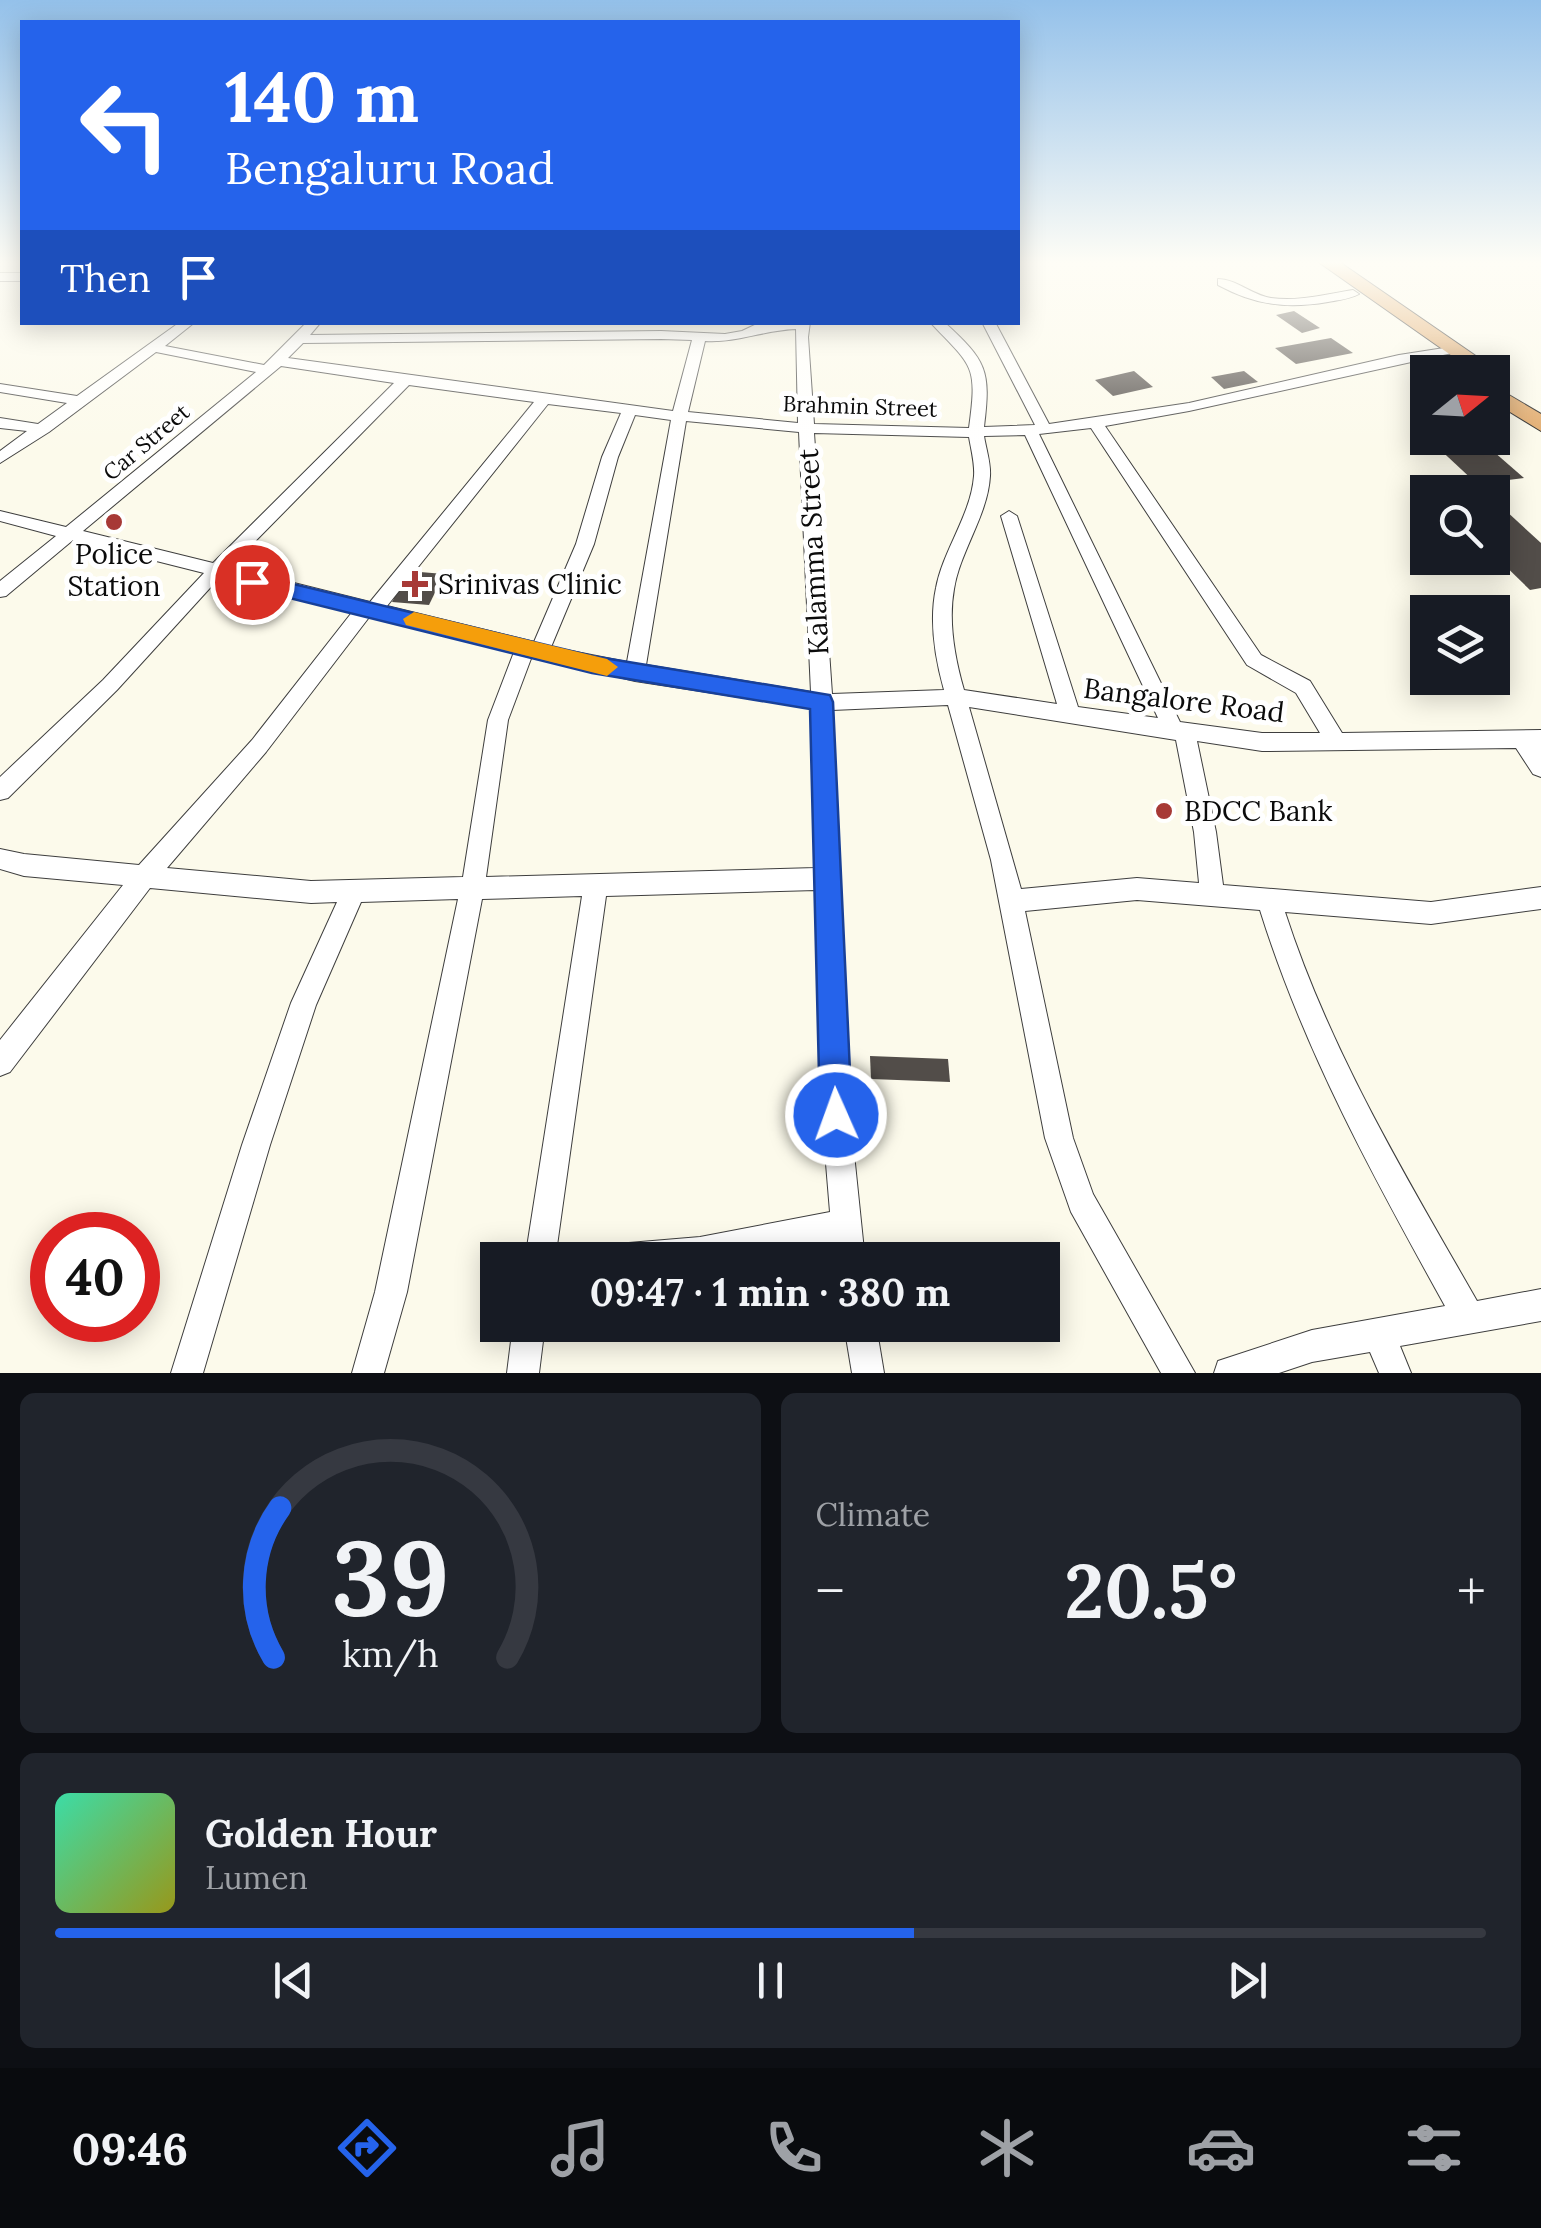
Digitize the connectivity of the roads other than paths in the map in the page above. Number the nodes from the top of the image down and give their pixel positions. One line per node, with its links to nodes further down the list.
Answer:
1 (185, 325): 11 (street)
2 (313, 325): 10 (street, Car Street)
3 (781, 325): 9 (street)
4 (803, 325): 28 (street, Kalamma Street)
5 (939, 325): 31 (street)
6 (990, 325): 30 (street)
7 (1403, 325): 12 (highway)
8 (1411, 325): 12 (highway)
9 (700, 336): 10 (street); 24 (street)
10 (300, 339): 15 (street, Car Street)
11 (154, 348): 15 (street, Brahmin Street); 19 (street)
12 (1444, 350): 13 (highway); 14 (highway); 25 (street, Brahmin Street)
13 (1449, 355)
14 (1454, 355)
15 (273, 366): 16 (street, Brahmin Street); 35 (street, Car Street)
16 (404, 382): 20 (street, Brahmin Street); 36 (street)
17 (1510, 387): 22 (highway)
18 (0, 388): 19 (street)
19 (82, 400): 29 (street)
20 (544, 400): 23 (street, Brahmin Street); 38 (street)
21 (1510, 402): 27 (highway)
22 (1541, 406)
23 (630, 410): 24 (street, Brahmin Street); 39 (street)
24 (679, 417): 28 (street, Brahmin Street); 40 (street)
25 (1095, 422): 30 (street, Brahmin Street); 46 (street)
26 (0, 423): 29 (street)
27 (1541, 424)
28 (806, 428): 31 (street, Brahmin Street); 42 (street, Kalamma Street)
29 (44, 429): 32 (street)
30 (1037, 429): 31 (street, Brahmin Street); 44 (street)
31 (976, 431): 41 (street)
32 (0, 458)
33 (0, 516): 35 (street, Bangalore Road)
34 (1009, 516): 43 (street)
35 (70, 534): 36 (street, Bangalore Road); 37 (street, Car Street)
36 (214, 573): 38 (street, Bangalore Road); 48 (street)
37 (0, 591)
38 (370, 609): 39 (street, Bangalore Road); 50 (street)
39 (533, 649): 40 (street, Bangalore Road); 53 (street)
40 (635, 672): 42 (street, Bangalore Road)
41 (957, 698): 42 (street, Bangalore Road); 43 (street, Bangalore Road); 58 (street)
42 (822, 702): 51 (street, Kalamma Street)
43 (1070, 713): 44 (street, Bangalore Road)
44 (1180, 732): 46 (street, Bangalore Road); 55 (street)
45 (1532, 740): 46 (street, Bangalore Road); 47 (street)
46 (1337, 742)
47 (1541, 768)
48 (0, 792)
49 (0, 859): 50 (street)
50 (143, 878): 54 (street); 59 (street)
51 (828, 879): 52 (street); 60 (street, Kalamma Street)
52 (594, 888): 53 (street); 61 (street)
53 (469, 889): 54 (street); 70 (street)
54 (354, 891): 69 (street)
55 (1212, 894): 57 (street); 58 (street)
56 (1541, 898): 57 (street)
57 (1269, 900): 65 (street)
58 (1012, 901): 73 (street)
59 (0, 1062)
60 (844, 1225): 62 (street); 63 (street, Kalamma Street)
61 (543, 1242)
62 (753, 1242)
63 (847, 1242)
64 (1541, 1305): 65 (street)
65 (1469, 1318): 66 (street)
66 (1379, 1334): 74 (street); 75 (street)
67 (527, 1342): 71 (street)
68 (863, 1342): 72 (street)
69 (187, 1373)
70 (368, 1373)
71 (523, 1373)
72 (868, 1373)
73 (1179, 1373)
74 (1230, 1373)
75 (1395, 1373)

